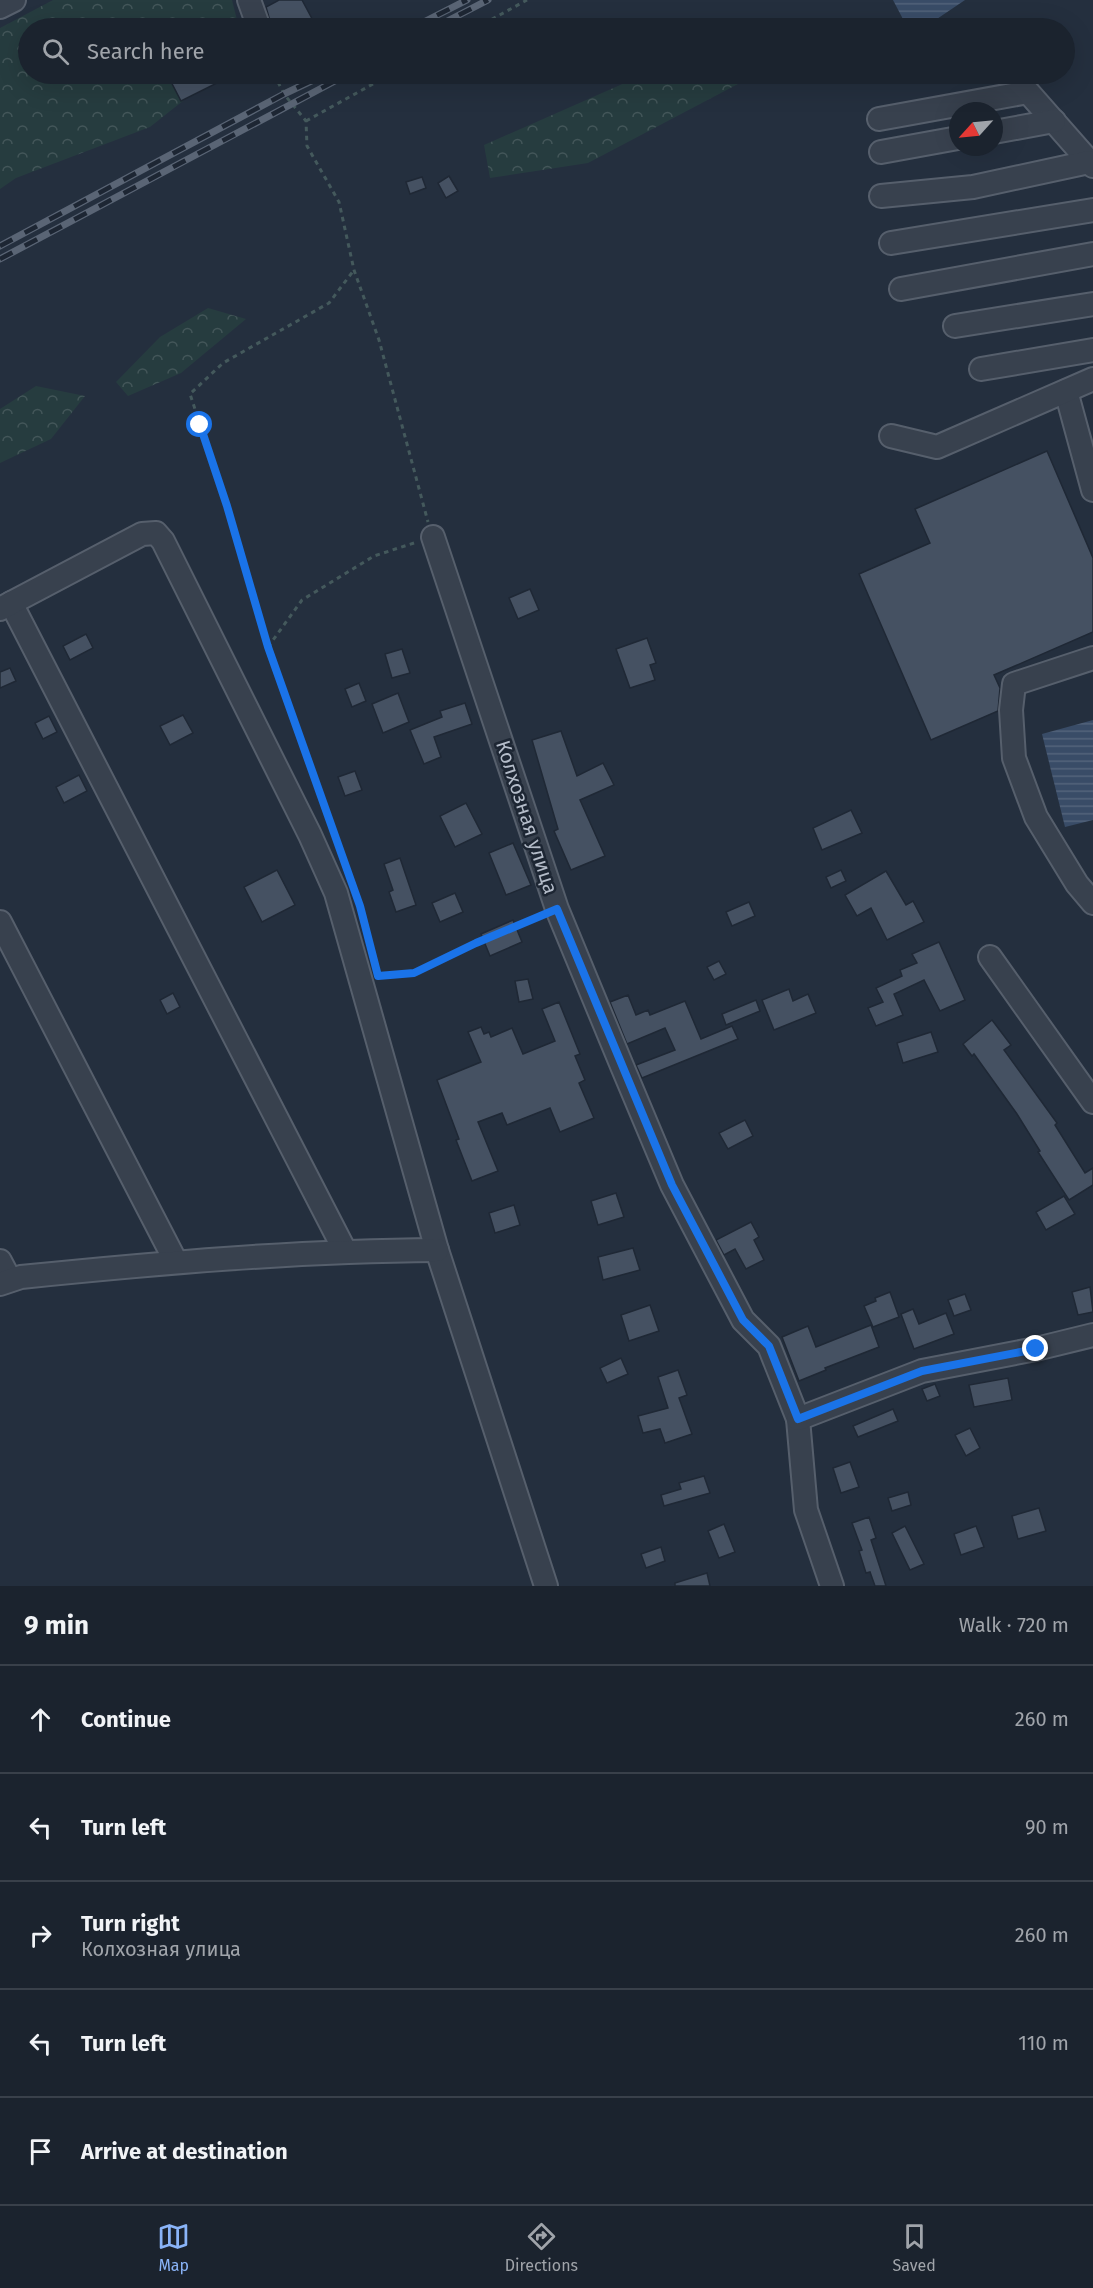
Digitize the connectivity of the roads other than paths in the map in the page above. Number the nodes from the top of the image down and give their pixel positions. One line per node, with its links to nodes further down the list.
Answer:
1 (14, 0): 3 (street)
2 (249, 0): 4 (street)
3 (0, 7)
4 (255, 18)
5 (879, 119): 6 (street)
6 (1054, 121): 7 (street); 10 (street)
7 (1003, 130)
8 (949, 140): 9 (street)
9 (881, 152)
10 (1091, 164): 11 (street)
11 (881, 196)
12 (1093, 210): 13 (street)
13 (891, 243)
14 (1093, 254): 15 (street)
15 (901, 289)
16 (1093, 304): 17 (street)
17 (955, 326)
18 (1093, 351): 19 (street)
19 (981, 369)
20 (1093, 379): 21 (street)
21 (1066, 391): 22 (street); 23 (street)
22 (891, 436)
23 (1093, 490)
24 (433, 537): 36 (street, Колхозная улица)
25 (6, 606): 31 (street); 32 (street)
26 (1093, 658): 27 (street)
27 (1093, 903)
28 (0, 922): 33 (street)
29 (990, 957): 30 (street)
30 (1090, 1088)
31 (437, 1250): 32 (street); 37 (street)
32 (345, 1251): 33 (street)
33 (176, 1262): 34 (street)
34 (3, 1275)
35 (1093, 1335): 36 (street)
36 (798, 1419): 38 (street, Колхозная улица)
37 (546, 1586)
38 (832, 1586)

